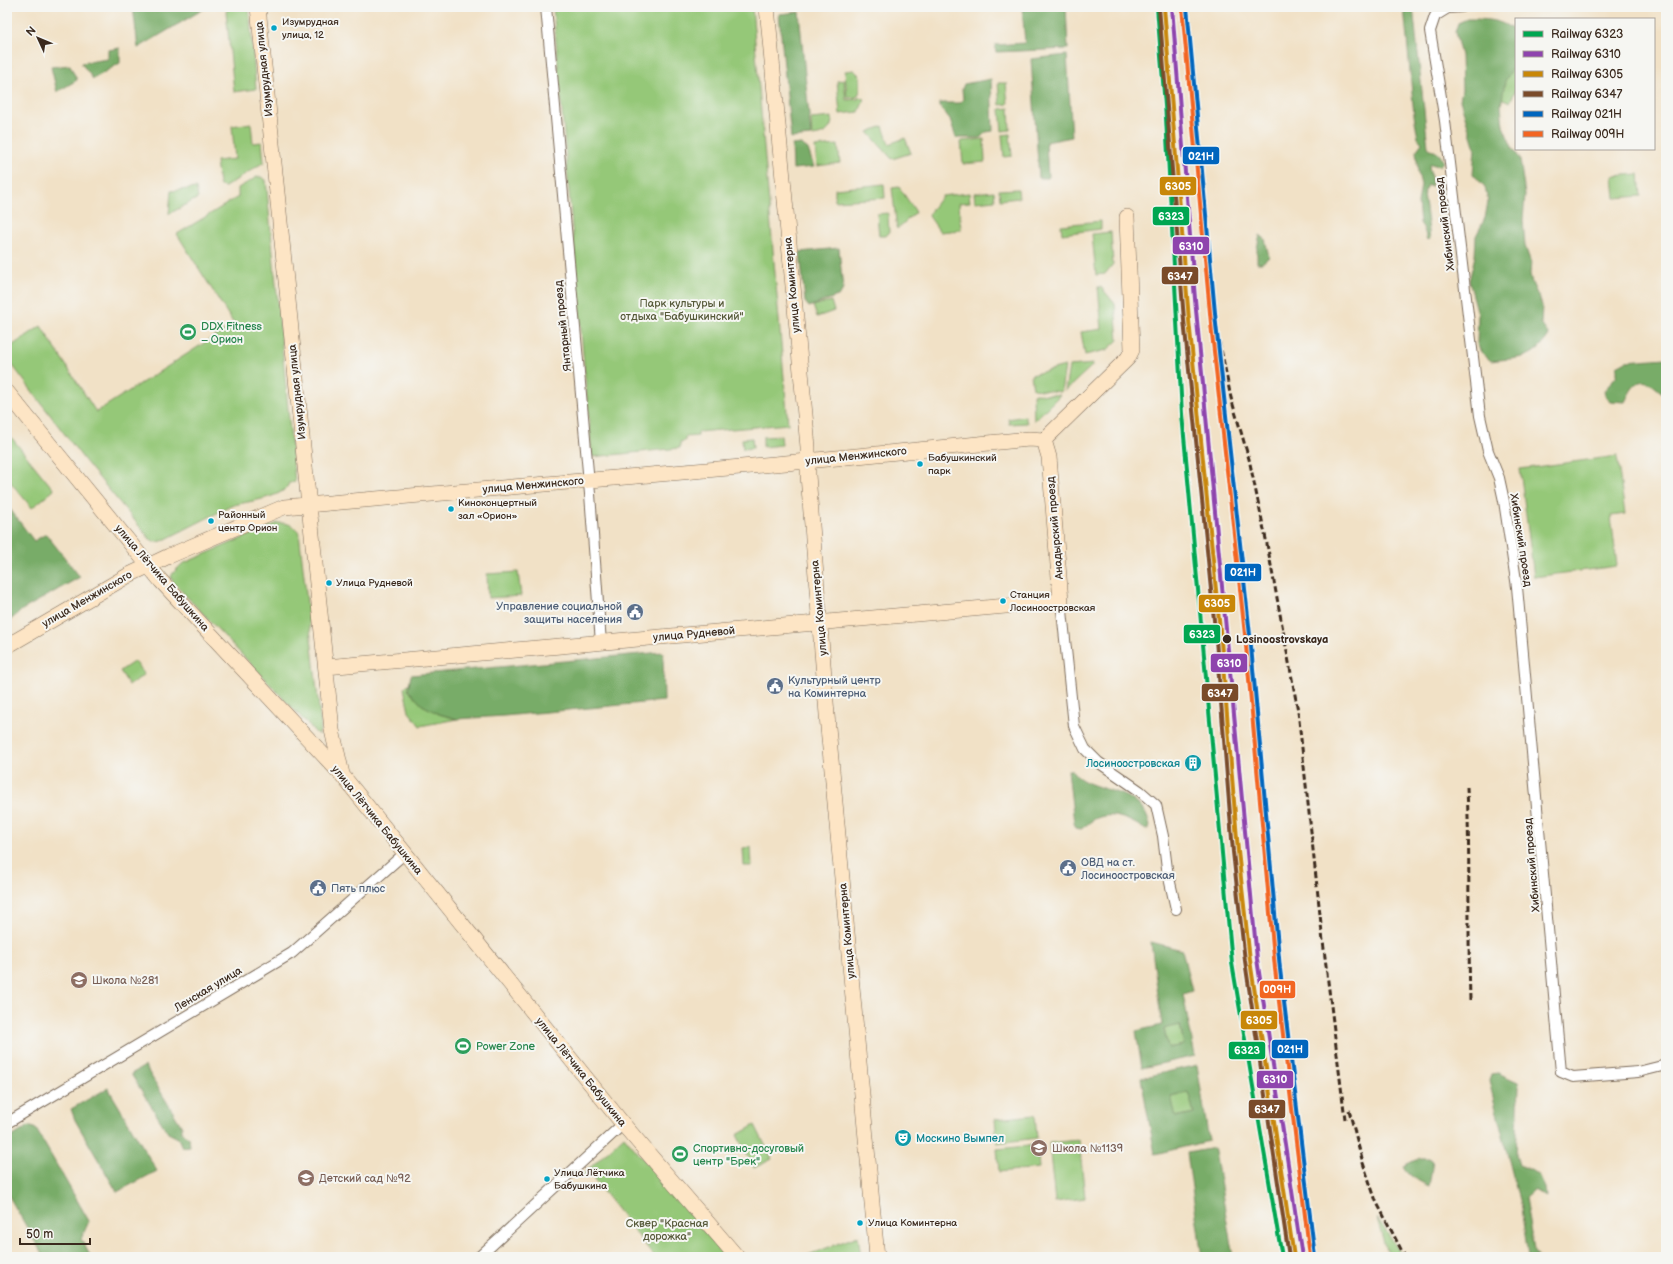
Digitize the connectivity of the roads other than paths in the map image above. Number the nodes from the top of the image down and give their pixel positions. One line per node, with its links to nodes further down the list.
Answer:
1 (258, 7): 10 (street, Изумрудная улица)
2 (546, 7): 9 (street, Янтарный проезд)
3 (766, 7): 8 (street, улица Коминтерна)
4 (1462, 7): 20 (street, Хибинский проезд)
5 (1127, 217): 7 (street)
6 (7, 392): 11 (street, улица Лётчика Бабушкина)
7 (1044, 440): 8 (street, улица Менжинского); 12 (street, Анадырский проезд)
8 (807, 461): 9 (street, улица Менжинского); 13 (street, улица Коминтерна)
9 (589, 480): 10 (street, улица Менжинского); 14 (street, Янтарный проезд)
10 (309, 505): 11 (street, улица Менжинского); 16 (street, Изумрудная улица)
11 (148, 566): 15 (street, улица Менжинского); 17 (street, улица Лётчика Бабушкина)
12 (1061, 601): 13 (street, улица Рудневой); 19 (street, Анадырский проезд)
13 (820, 622): 14 (street, улица Рудневой); 25 (street, улица Коминтерна)
14 (601, 643): 16 (street, улица Рудневой)
15 (7, 646)
16 (326, 668): 17 (street, Изумрудная улица)
17 (342, 776): 18 (street, улица Лётчика Бабушкина)
18 (404, 853): 21 (street, Ленская улица); 22 (street, улица Лётчика Бабушкина)
19 (1176, 909)
20 (1666, 1065)
21 (7, 1123)
22 (623, 1124): 23 (street); 24 (street, улица Лётчика Бабушкина)
23 (479, 1257)
24 (737, 1257)
25 (877, 1257)

